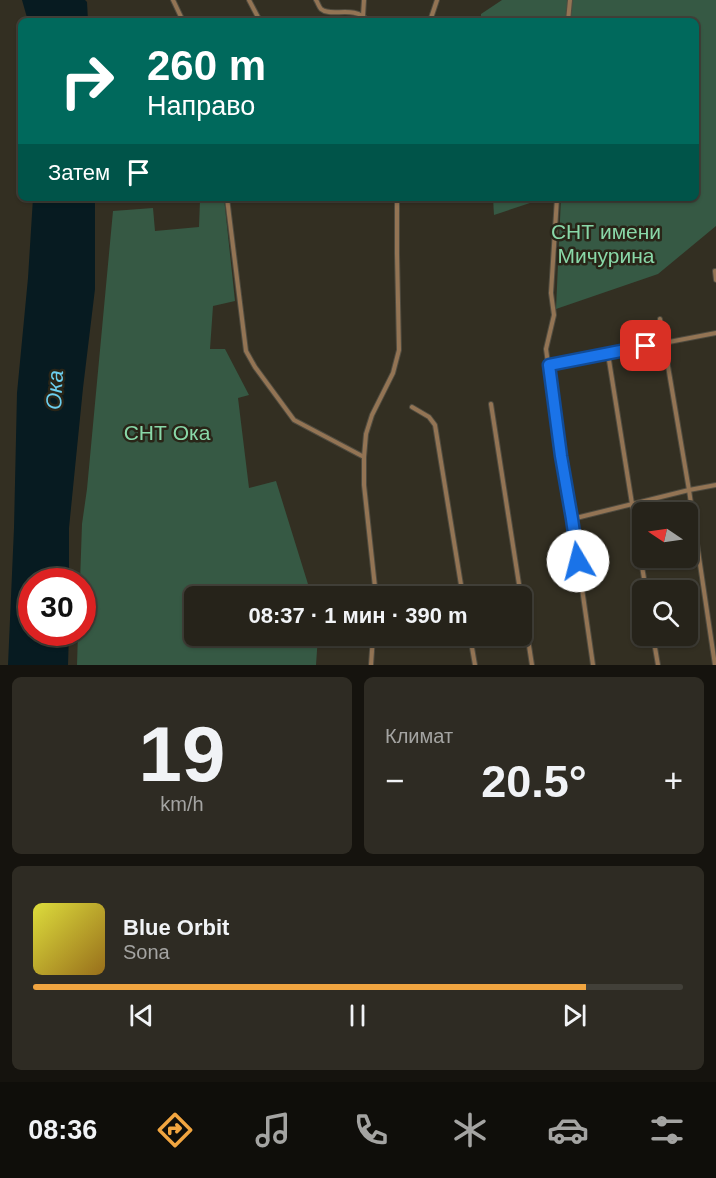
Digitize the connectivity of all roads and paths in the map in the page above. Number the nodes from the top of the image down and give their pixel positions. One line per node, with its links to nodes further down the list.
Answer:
1 (173, 0): 8 (street)
2 (249, 0): 9 (street)
3 (316, 0): 7 (street)
4 (364, 0): 7 (street)
5 (437, 0): 10 (street)
6 (570, 0): 11 (street)
7 (363, 16)
8 (182, 18)
9 (258, 18)
10 (431, 18)
11 (568, 18)
12 (227, 201): 24 (street)
13 (397, 201): 24 (street)
14 (557, 201): 21 (street)
15 (715, 271): 16 (street)
16 (716, 279)
17 (660, 319): 19 (street)
18 (716, 333): 19 (street)
19 (664, 342): 20 (street); 26 (street)
20 (608, 354): 21 (street); 28 (street)
21 (549, 365): 29 (street)
22 (491, 404): 32 (street)
23 (412, 407): 31 (street)
24 (364, 457): 30 (street)
25 (716, 484): 26 (street)
26 (689, 490): 27 (street); 42 (street)
27 (640, 502)
28 (632, 504): 29 (street)
29 (572, 519): 40 (street)
30 (375, 586)
31 (462, 586)
32 (520, 586)
33 (372, 646): 37 (street)
34 (472, 646): 38 (street)
35 (529, 646): 39 (street)
36 (655, 646): 41 (street)
37 (371, 665)
38 (475, 665)
39 (532, 665)
40 (593, 665)
41 (658, 665)
42 (715, 665)

